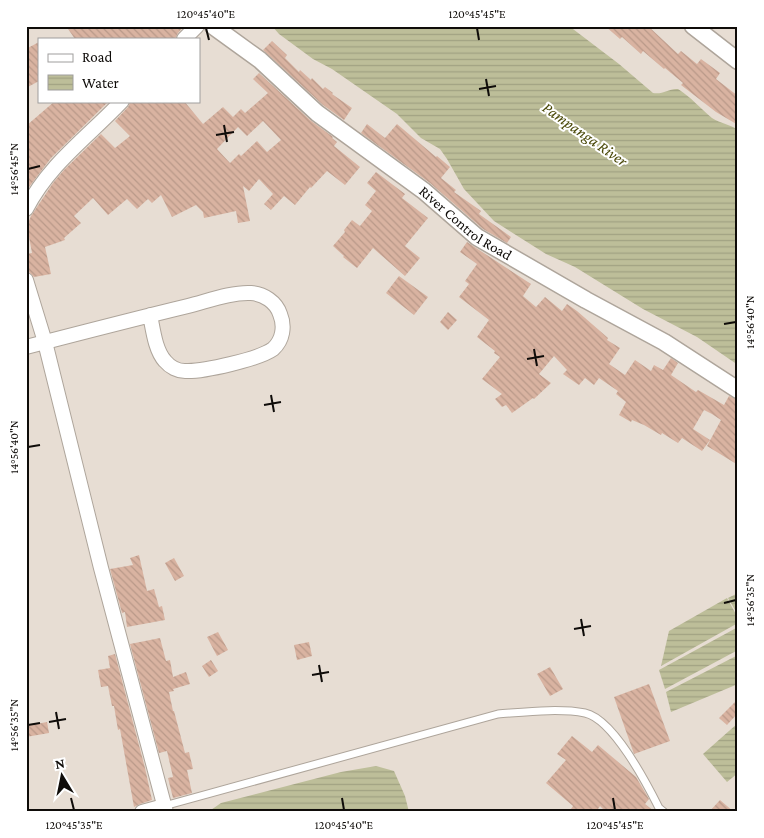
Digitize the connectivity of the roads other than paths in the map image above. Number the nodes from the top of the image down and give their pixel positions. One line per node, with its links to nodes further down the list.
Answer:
1 (197, 26): 4 (street)
2 (213, 26): 12 (street, River Control Road)
3 (693, 26): 5 (street)
4 (185, 38)
5 (738, 60)
6 (121, 102): 7 (street)
7 (26, 208)
8 (26, 280): 10 (street)
9 (150, 315): 9 (street); 10 (street)
10 (45, 342): 11 (street); 13 (street)
11 (26, 347)
12 (738, 390)
13 (165, 809): 14 (street); 15 (lane)
14 (142, 812)
15 (664, 812)

